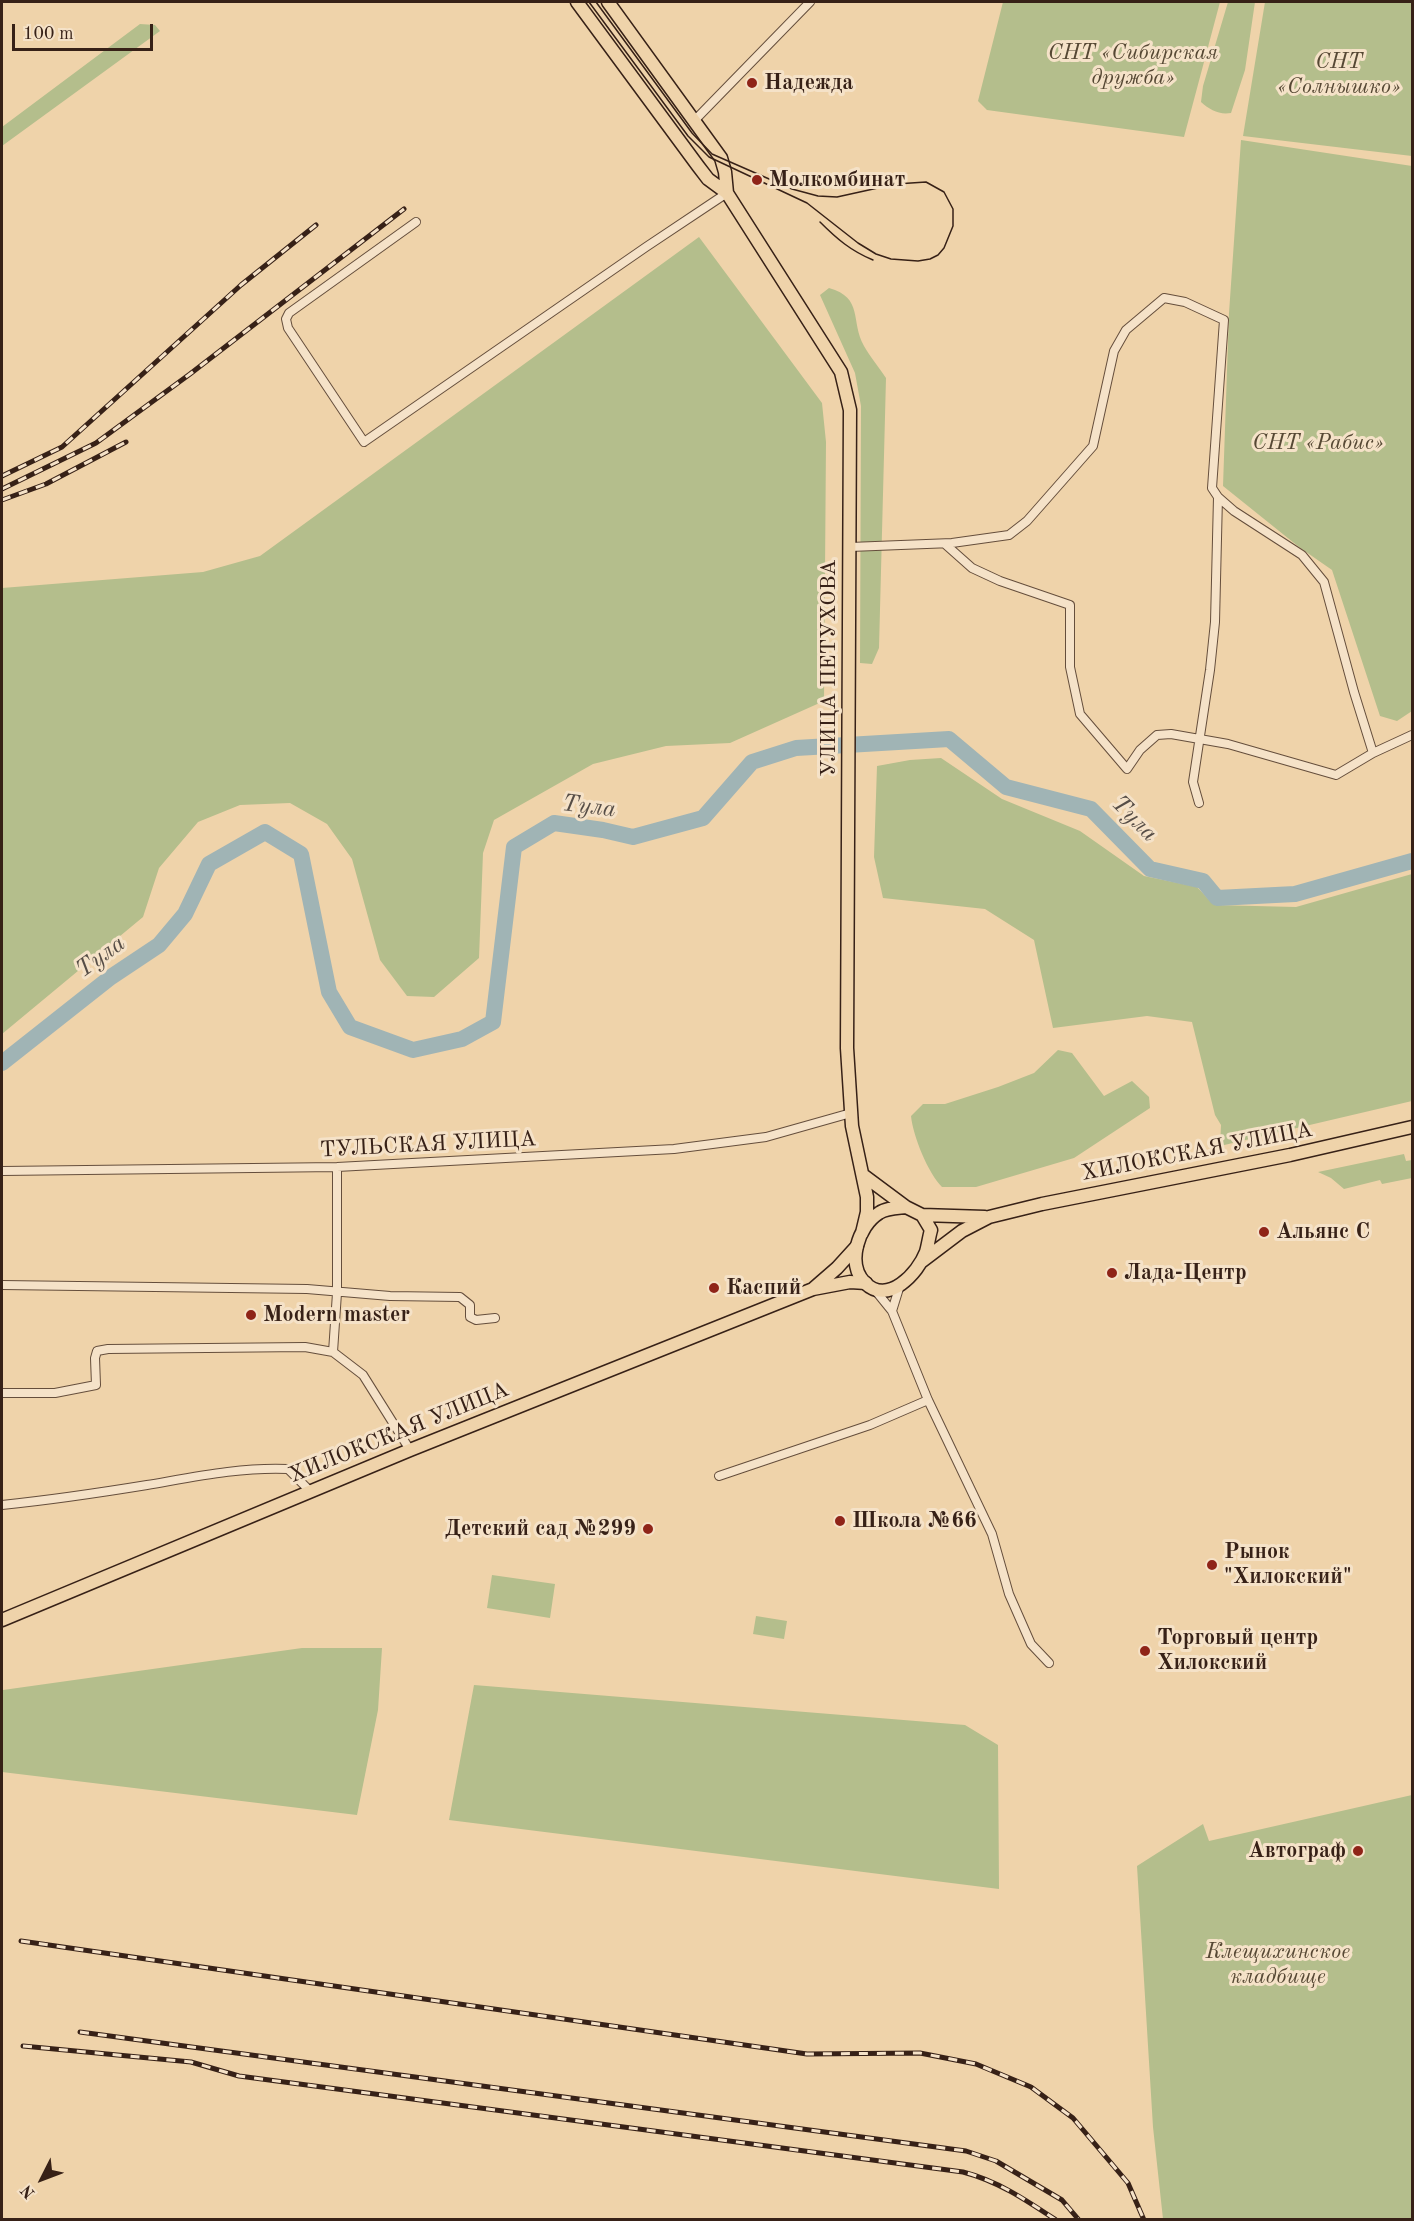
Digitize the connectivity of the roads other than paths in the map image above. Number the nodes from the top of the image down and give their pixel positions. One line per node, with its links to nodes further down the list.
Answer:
1 (577, 2): 5 (main road, УЛИЦА ПЕТУХОВА)
2 (608, 2): 4 (main road, УЛИЦА ПЕТУХОВА)
3 (810, 2): 4 (street)
4 (694, 121): 5 (main road, УЛИЦА ПЕТУХОВА)
5 (728, 193): 6 (street); 9 (main road, УЛИЦА ПЕТУХОВА)
6 (416, 222)
7 (1218, 497): 8 (street); 11 (street); 12 (street)
8 (945, 544): 9 (street); 11 (street)
9 (850, 547): 14 (main road, УЛИЦА ПЕТУХОВА)
10 (1413, 735): 12 (street)
11 (1199, 739): 12 (street); 13 (street)
12 (1374, 753)
13 (1199, 803)
14 (851, 1113): 16 (street, ТУЛЬСКАЯ УЛИЦА); 18 (main road, УЛИЦА ПЕТУХОВА)
15 (1413, 1127): 21 (main road, ХИЛОКСКАЯ УЛИЦА)
16 (337, 1167): 17 (street, ТУЛЬСКАЯ УЛИЦА); 29 (street)
17 (2, 1171)
18 (863, 1175): 19 (main road); 22 (main road, УЛИЦА ПЕТУХОВА)
19 (906, 1207): 20 (main road); 22 (main road)
20 (922, 1215): 21 (main road); 24 (main road)
21 (989, 1217): 24 (main road)
22 (862, 1233): 23 (main road)
23 (857, 1246): 27 (main road); 28 (main road)
24 (921, 1262): 26 (main road)
25 (2, 1285): 29 (street)
26 (900, 1285): 27 (main road); 30 (street)
27 (870, 1286): 28 (main road); 30 (street)
28 (813, 1289): 35 (main road, ХИЛОКСКАЯ УЛИЦА)
29 (337, 1293): 31 (street); 32 (street)
30 (892, 1311): 34 (street)
31 (495, 1318)
32 (333, 1352): 33 (street); 35 (street)
33 (2, 1393)
34 (928, 1400): 36 (street); 40 (street)
35 (410, 1450): 37 (main road, ХИЛОКСКАЯ УЛИЦА)
36 (719, 1476)
37 (311, 1492): 38 (street); 39 (main road, ХИЛОКСКАЯ УЛИЦА)
38 (2, 1505)
39 (2, 1620)
40 (1049, 1664)

